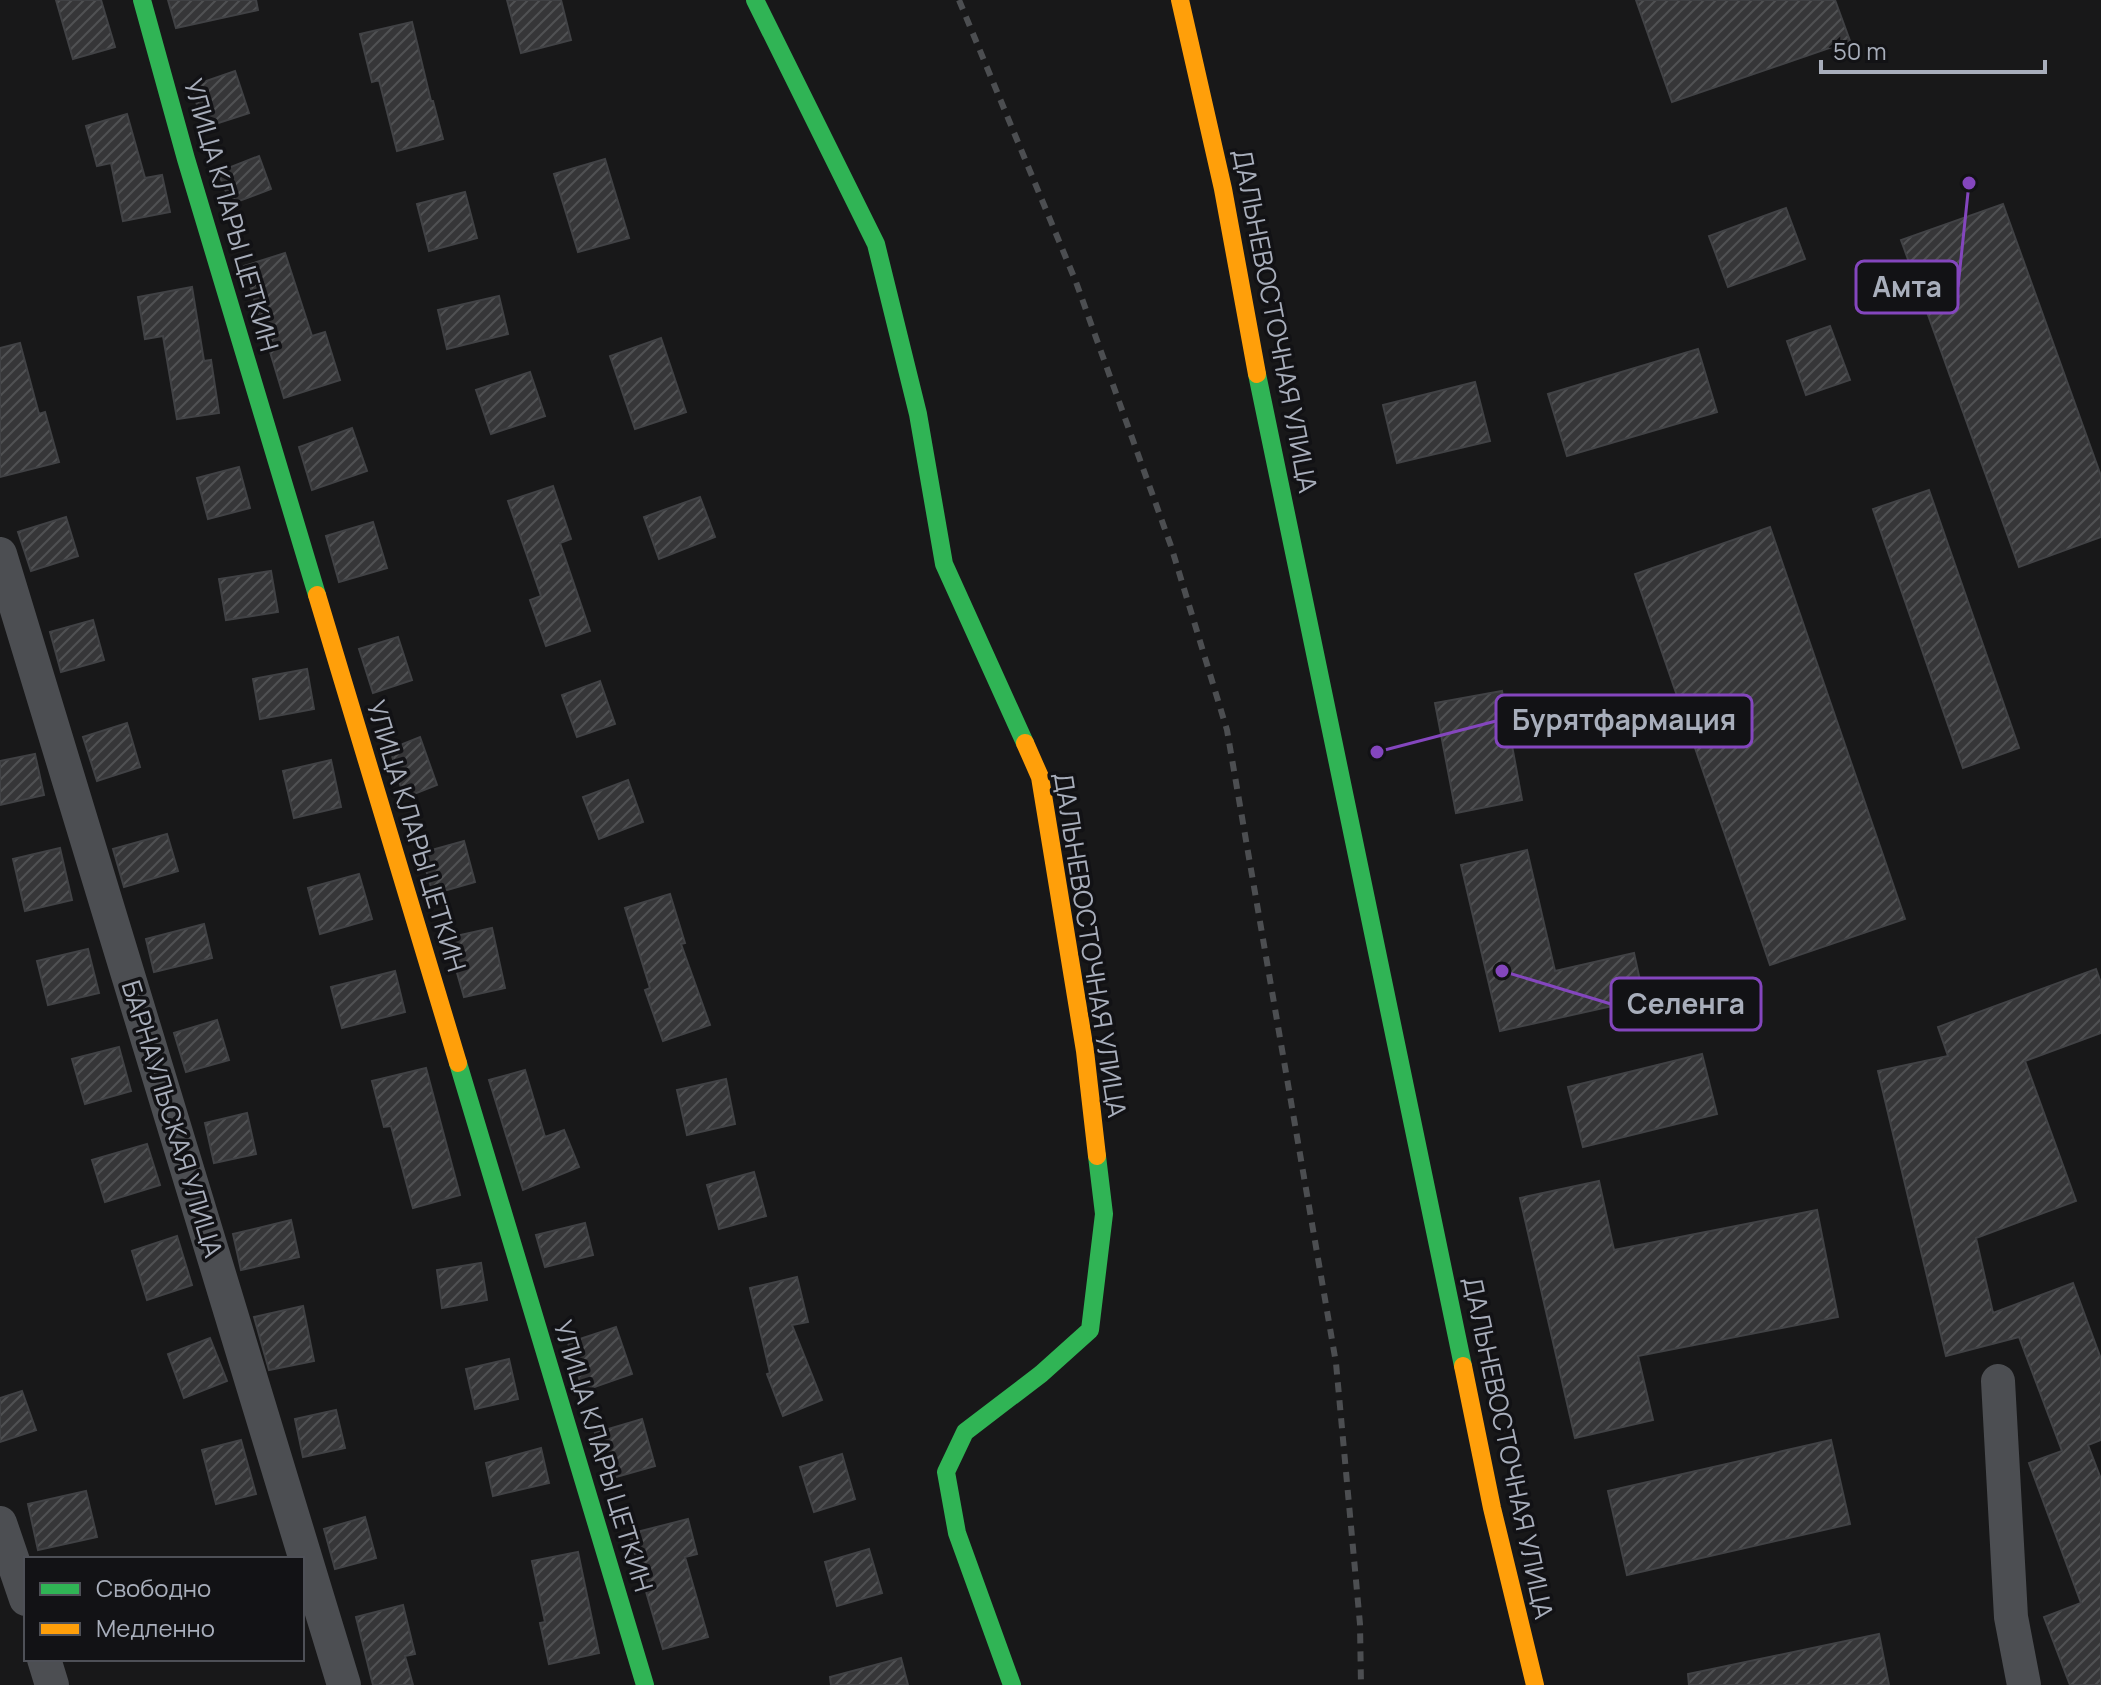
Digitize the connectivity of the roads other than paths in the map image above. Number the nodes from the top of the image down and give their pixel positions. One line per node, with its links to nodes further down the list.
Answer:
1 (142, 0): 11 (street, УЛИЦА КЛАРЫ ЦЕТКИН)
2 (755, 0): 12 (street, ДАЛЬНЕВОСТОЧНАЯ УЛИЦА)
3 (1180, 0): 13 (street, ДАЛЬНЕВОСТОЧНАЯ УЛИЦА)
4 (0, 554): 10 (street, БАРНАУЛЬСКАЯ УЛИЦА)
5 (1998, 1381): 14 (street)
6 (0, 1523): 7 (street)
7 (24, 1593)
8 (45, 1661): 9 (street)
9 (52, 1685)
10 (344, 1685)
11 (645, 1685)
12 (1012, 1685)
13 (1535, 1685)
14 (2024, 1685)

